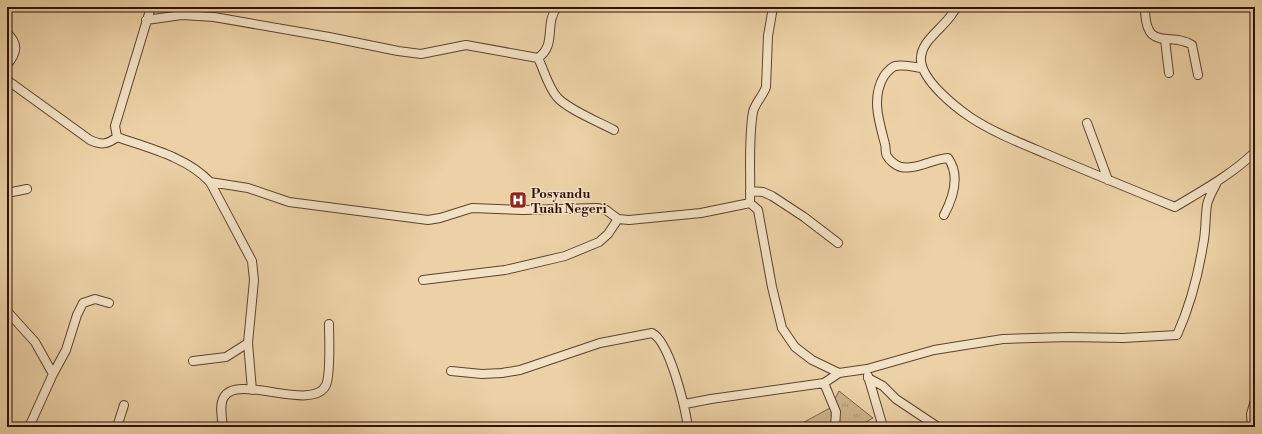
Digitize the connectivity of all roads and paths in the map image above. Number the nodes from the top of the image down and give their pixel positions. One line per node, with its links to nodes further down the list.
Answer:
1 (151, 7): 6 (street)
2 (558, 7): 9 (street)
3 (773, 7): 23 (street)
4 (956, 7): 11 (street)
5 (1145, 7): 8 (street)
6 (146, 20): 9 (street); 17 (street)
7 (7, 33): 10 (street)
8 (1165, 40): 12 (street); 13 (street)
9 (538, 58): 16 (street)
10 (7, 65)
11 (922, 68): 19 (street); 26 (street)
12 (1169, 73)
13 (1198, 75)
14 (7, 80): 17 (street)
15 (1087, 123): 19 (street)
16 (614, 130)
17 (117, 137): 20 (street)
18 (1255, 152): 21 (street)
19 (1108, 180): 21 (street)
20 (210, 182): 27 (street); 33 (street)
21 (1217, 182): 35 (street)
22 (28, 189): 24 (street)
23 (750, 192): 25 (street); 28 (street)
24 (7, 193)
25 (750, 203): 27 (street); 37 (street)
26 (944, 215)
27 (618, 219): 29 (street)
28 (838, 242)
29 (423, 280)
30 (109, 303): 38 (street)
31 (7, 311): 38 (street)
32 (329, 324): 41 (street)
33 (248, 343): 34 (street); 41 (street)
34 (193, 361)
35 (867, 369): 37 (street); 39 (street)
36 (451, 371): 43 (street)
37 (839, 373): 40 (street)
38 (53, 374): 45 (street)
39 (868, 378): 50 (street); 51 (street)
40 (824, 383): 43 (street); 49 (street)
41 (252, 390): 47 (street)
42 (1255, 400): 52 (street)
43 (685, 404): 48 (street)
44 (124, 405): 46 (street)
45 (29, 427)
46 (117, 427)
47 (223, 427)
48 (688, 427)
49 (835, 427)
50 (883, 427)
51 (938, 427)
52 (1252, 427)

